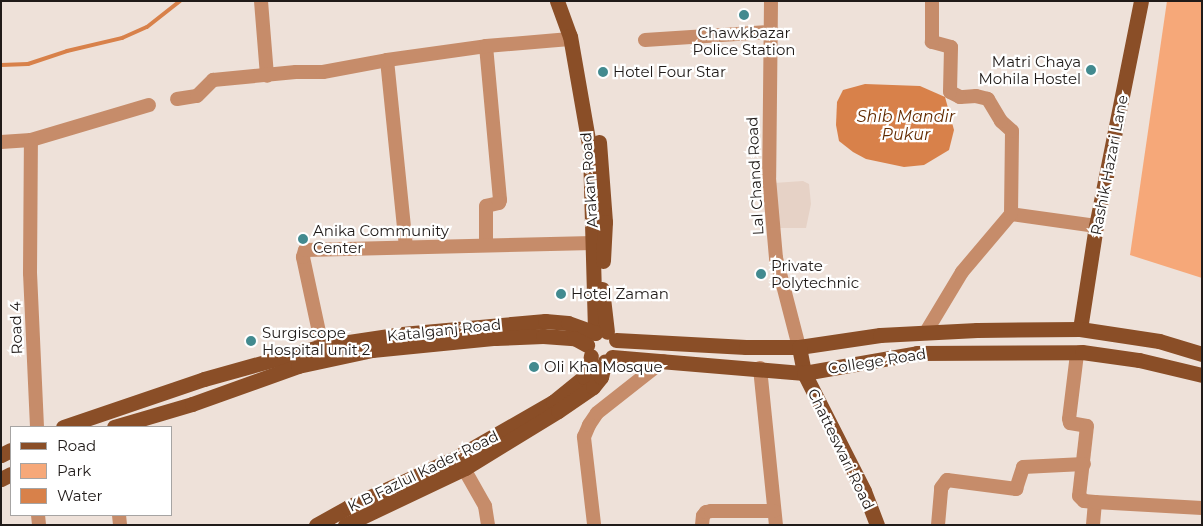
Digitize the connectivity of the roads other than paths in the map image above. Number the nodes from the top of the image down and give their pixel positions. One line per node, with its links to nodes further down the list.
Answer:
1 (261, 1): 12 (street)
2 (557, 1): 8 (main road, Arakan Road)
3 (568, 1): 26 (main road, Arakan Road)
4 (770, 1): 7 (street, Lal Chand Road)
5 (932, 1): 17 (street)
6 (1141, 1): 18 (main road, Rashik Hazari Lane)
7 (770, 32): 9 (street); 28 (street, Lal Chand Road)
8 (570, 39): 10 (street); 19 (main road, Arakan Road)
9 (645, 40)
10 (486, 46): 11 (street); 20 (street)
11 (387, 60): 12 (street); 21 (street)
12 (267, 76): 13 (street)
13 (177, 99)
14 (150, 106): 15 (street)
15 (30, 140): 16 (street); 36 (street, Road 4)
16 (1, 142)
17 (1011, 214): 18 (street); 25 (street)
18 (1096, 226): 24 (main road, Rashik Hazari Lane)
19 (593, 243): 20 (street); 22 (main road, Arakan Road)
20 (486, 245): 21 (street)
21 (406, 247): 27 (street)
22 (594, 300): 23 (main road); 26 (main road, Arakan Road)
23 (568, 323): 26 (main road, Katalganj Road); 27 (main road, Katalganj Road)
24 (1080, 329): 25 (main road, College Road); 30 (main road, College Road)
25 (926, 332): 28 (main road, College Road)
26 (599, 341): 28 (main road, College Road); 31 (main road, K B Fazlul Kader Road); 31 (main road, College Road); 38 (main road, Katalganj Road); 39 (main road, K B Fazlul Kader Road)
27 (322, 346): 37 (main road, Katalganj Road)
28 (799, 347): 34 (main road, Chatteswari Road)
29 (1080, 352): 34 (main road, College Road); 35 (main road, College Road); 40 (street)
30 (1202, 354)
31 (609, 358): 32 (main road, College Road); 39 (main road, K B Fazlul Kader Road)
32 (662, 361): 33 (main road, College Road); 44 (street)
33 (760, 368): 34 (main road, College Road); 43 (street)
34 (804, 374): 49 (main road, Chatteswari Road)
35 (1202, 375)
36 (37, 426)
37 (66, 426)
38 (117, 426)
39 (461, 463): 45 (main road, K B Fazlul Kader Road); 46 (main road, K B Fazlul Kader Road); 47 (street)
40 (1084, 464): 41 (street); 50 (street)
41 (1095, 502): 42 (street); 51 (street)
42 (1202, 508)
43 (775, 518): 48 (street)
44 (594, 524)
45 (316, 525)
46 (345, 525)
47 (488, 525)
48 (702, 525)
49 (877, 525)
50 (938, 525)
51 (1093, 525)

